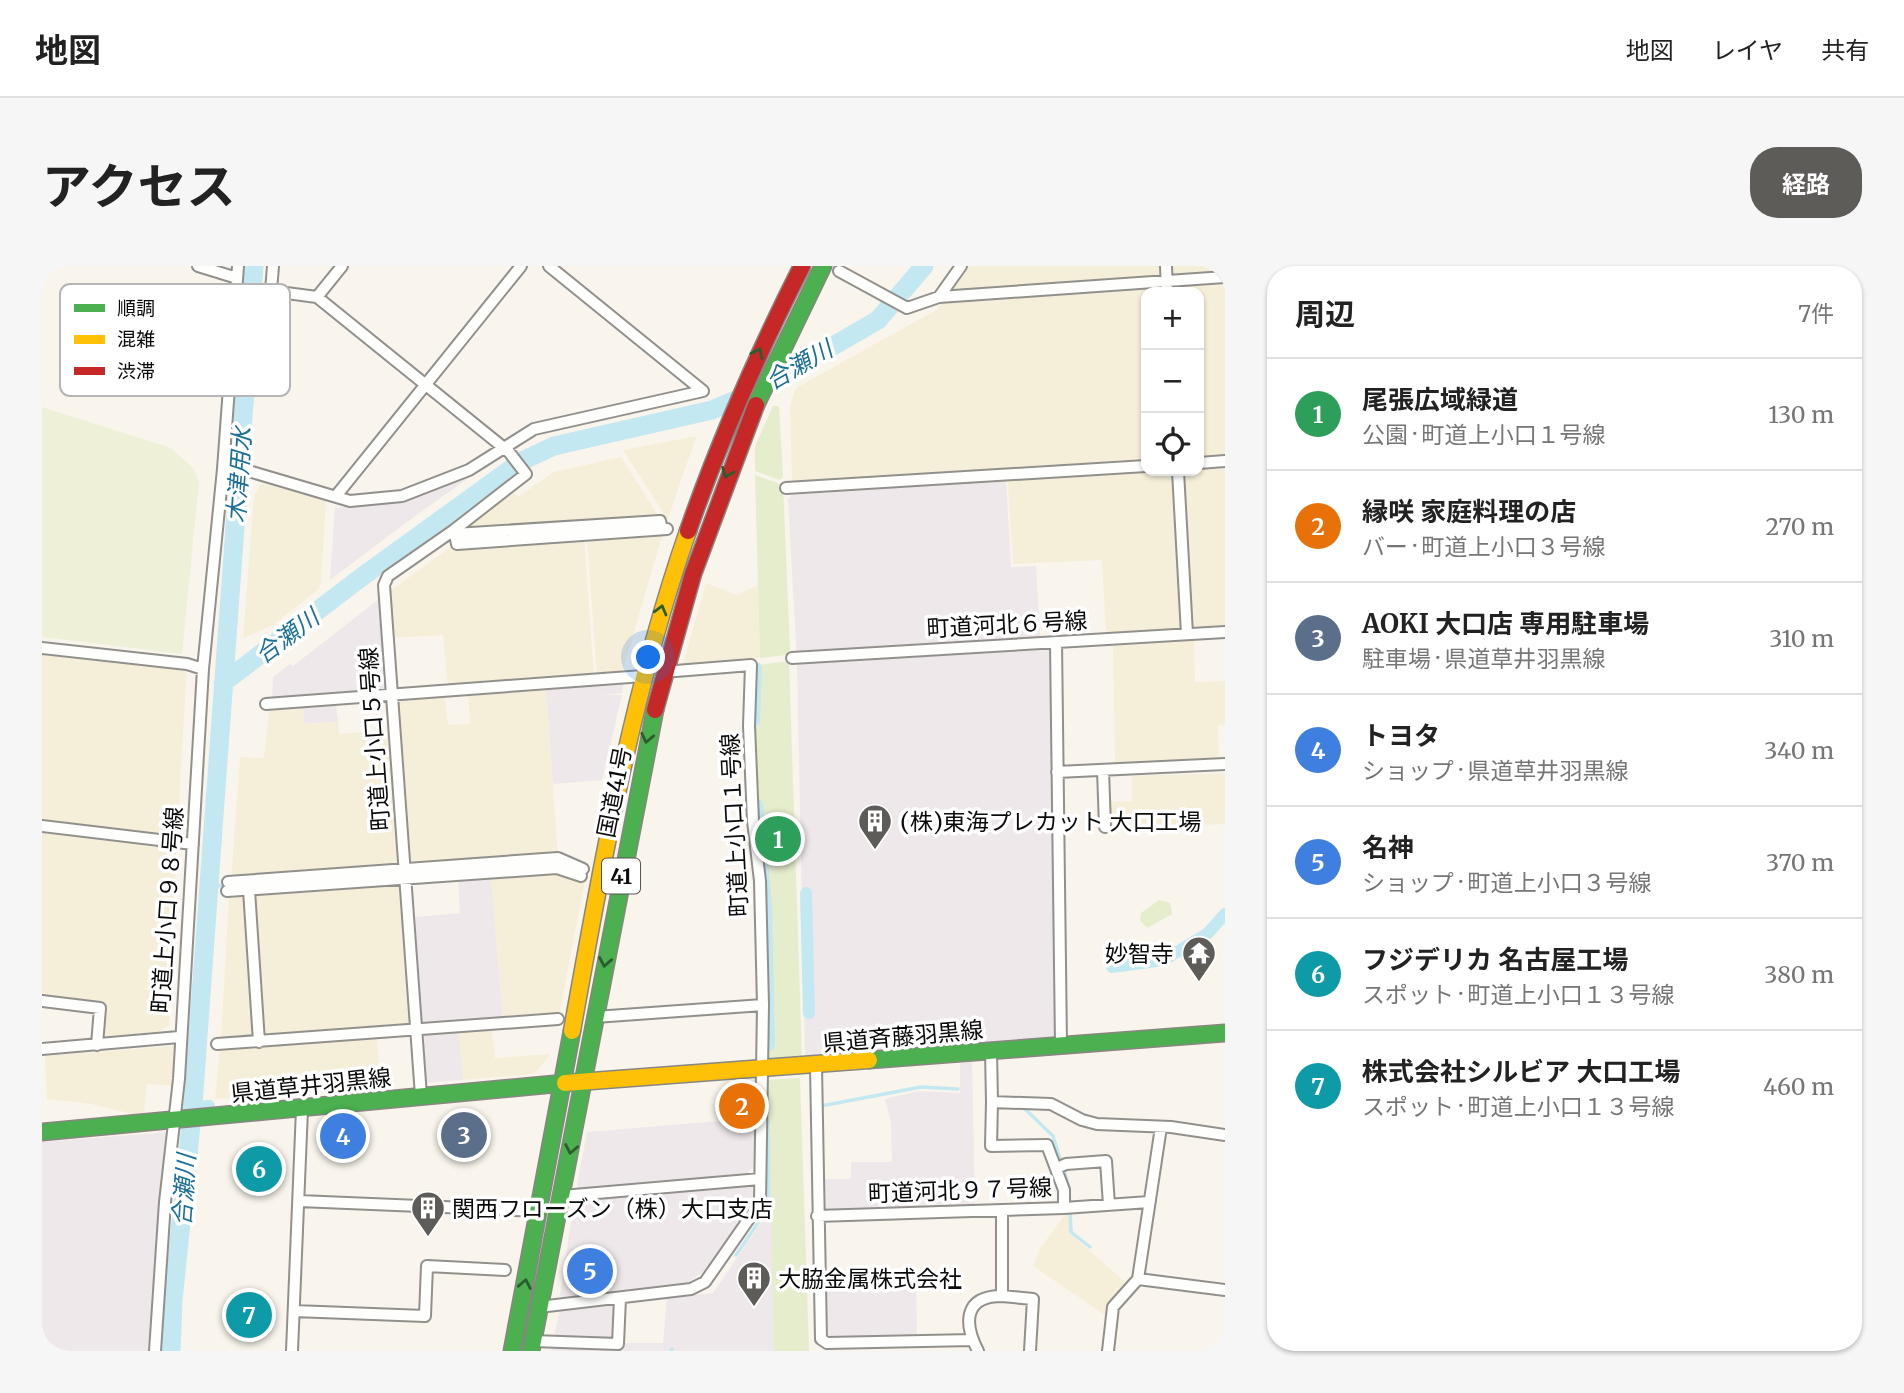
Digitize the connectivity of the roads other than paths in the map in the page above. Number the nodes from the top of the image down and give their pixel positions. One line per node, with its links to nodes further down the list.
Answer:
1 (198, 266): 10 (street)
2 (273, 266): 12 (street)
3 (342, 266): 15 (street)
4 (521, 266): 17 (street)
5 (548, 266): 19 (street)
6 (803, 266): 36 (main road, 国道41号 / 41, one-way to 6)
7 (961, 266): 16 (street)
8 (1166, 266): 13 (street)
9 (831, 268): 16 (street); 35 (main road, 国道41号 / 41, one-way to 35)
10 (237, 272)
11 (1225, 277): 13 (street)
12 (272, 284)
13 (1167, 286): 16 (street)
14 (290, 293): 15 (street)
15 (317, 297): 17 (street, 町道上小口５号線)
16 (939, 298)
17 (426, 383): 19 (street, 町道上小口５号線); 26 (street)
18 (229, 396): 23 (street, 町道上小口９８号線)
19 (508, 452): 26 (street); 28 (street, 町道上小口５号線)
20 (1225, 461): 21 (street)
21 (1204, 463)
22 (1141, 466): 25 (street)
23 (225, 470): 26 (street); 34 (street, 町道上小口９８号線)
24 (1178, 476): 30 (street)
25 (786, 488)
26 (337, 496)
27 (665, 529): 28 (street)
28 (455, 532): 37 (street, 町道上小口５号線)
29 (1225, 632): 30 (street, 町道河北６号線)
30 (1187, 634): 31 (street, 町道河北６号線)
31 (1056, 642): 33 (street, 町道河北６号線); 41 (street)
32 (42, 648): 34 (street)
33 (792, 658)
34 (203, 669): 44 (street, 町道上小口９８号線)
35 (662, 672): 49 (street, 町道上小口１号線); 50 (main road, 国道41号 / 41, one-way to 50)
36 (643, 676): 37 (street); 64 (main road, 国道41号 / 41)
37 (393, 694): 38 (street); 46 (street, 町道上小口５号線)
38 (266, 704)
39 (1225, 764): 40 (street)
40 (1104, 770): 41 (street); 43 (street)
41 (1057, 772): 58 (street)
42 (42, 826): 44 (street)
43 (1105, 827)
44 (193, 844): 54 (street, 町道上小口９８号線)
45 (582, 872): 46 (street)
46 (406, 874): 47 (street); 47 (street); 52 (street, 町道上小口５号線)
47 (249, 890): 55 (street)
48 (42, 1001): 57 (street)
49 (763, 1005): 50 (street); 62 (street, 町道上小口１号線)
50 (595, 1017): 63 (main road, 国道41号 / 41)
51 (558, 1019): 52 (street)
52 (417, 1030): 55 (street); 65 (street, 町道上小口５号線)
53 (1225, 1033): 58 (main road, 県道斉藤羽黒線)
54 (179, 1037): 57 (street); 68 (street, 町道上小口９８号線)
55 (259, 1042): 56 (street)
56 (218, 1044)
57 (97, 1045): 59 (street)
58 (1061, 1045): 60 (main road, 県道斉藤羽黒線)
59 (42, 1049)
60 (991, 1051): 61 (main road, 県道斉藤羽黒線); 66 (street)
61 (816, 1066): 62 (main road, 県道斉藤羽黒線); 81 (street)
62 (761, 1070): 63 (main road, 県道斉藤羽黒線); 73 (street, 町道上小口１号線)
63 (584, 1082): 64 (main road, 県道草井羽黒線); 74 (main road, 国道41号 / 41, one-way to 74)
64 (562, 1083): 65 (main road, 県道草井羽黒線); 79 (main road, 国道41号 / 41)
65 (421, 1096): 67 (main road, 県道草井羽黒線)
66 (992, 1102): 69 (street); 72 (street, 町道河北９７号線)
67 (302, 1109): 68 (main road, 県道草井羽黒線); 75 (street)
68 (173, 1121): 70 (main road, 県道草井羽黒線); 92 (street, 町道上小口９８号線)
69 (1161, 1127): 71 (street); 76 (street)
70 (42, 1132)
71 (1225, 1135)
72 (1058, 1168): 77 (street); 78 (street, 町道河北９７号線)
73 (760, 1179): 74 (street); 86 (street, 町道上小口１号線)
74 (562, 1196): 87 (main road, 国道41号 / 41)
75 (299, 1201): 79 (street); 88 (street)
76 (1149, 1202): 77 (street); 83 (street)
77 (1110, 1205): 78 (street)
78 (1065, 1208): 80 (street, 町道河北９７号線)
79 (539, 1210): 94 (main road, 国道41号 / 41, one-way to 79)
80 (1002, 1210): 81 (street, 町道河北９７号線); 85 (street)
81 (817, 1216): 91 (street)
82 (505, 1269): 88 (street)
83 (1138, 1279): 84 (street); 97 (street)
84 (1225, 1290)
85 (1002, 1296): 89 (street); 96 (street)
86 (620, 1298): 87 (street, 町道上小口１号線); 90 (street)
87 (539, 1307): 90 (main road, 国道41号 / 41)
88 (294, 1311): 93 (street)
89 (972, 1340): 91 (street); 95 (street)
90 (532, 1346)
91 (919, 1346)
92 (155, 1351)
93 (292, 1351)
94 (512, 1351)
95 (978, 1351)
96 (1030, 1351)
97 (1108, 1351)

